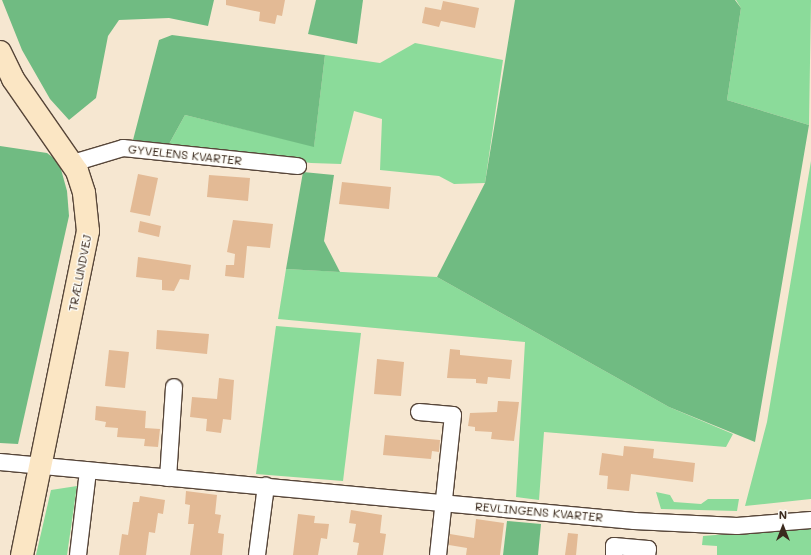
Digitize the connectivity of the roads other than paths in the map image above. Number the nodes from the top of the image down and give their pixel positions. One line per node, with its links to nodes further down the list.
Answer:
1 (0, 52): 2 (street, TRÆLUNDVEJ)
2 (73, 163): 3 (street, GYVELENS KVARTER); 7 (street, TRÆLUNDVEJ)
3 (298, 166)
4 (174, 387): 9 (street)
5 (419, 412): 11 (street)
6 (0, 462): 7 (street, REVLINGENS KVARTER)
7 (40, 467): 8 (street, REVLINGENS KVARTER); 15 (street, TRÆLUNDVEJ)
8 (88, 471): 9 (street, REVLINGENS KVARTER); 16 (street)
9 (168, 478): 10 (street, REVLINGENS KVARTER)
10 (266, 486): 11 (street, REVLINGENS KVARTER); 17 (street)
11 (444, 503): 13 (street, REVLINGENS KVARTER); 18 (street)
12 (811, 520): 13 (street, REVLINGENS KVARTER)
13 (634, 521): 14 (street)
14 (632, 548): 19 (street); 20 (street)
15 (22, 555)
16 (78, 555)
17 (257, 555)
18 (438, 555)
19 (614, 555)
20 (647, 555)

